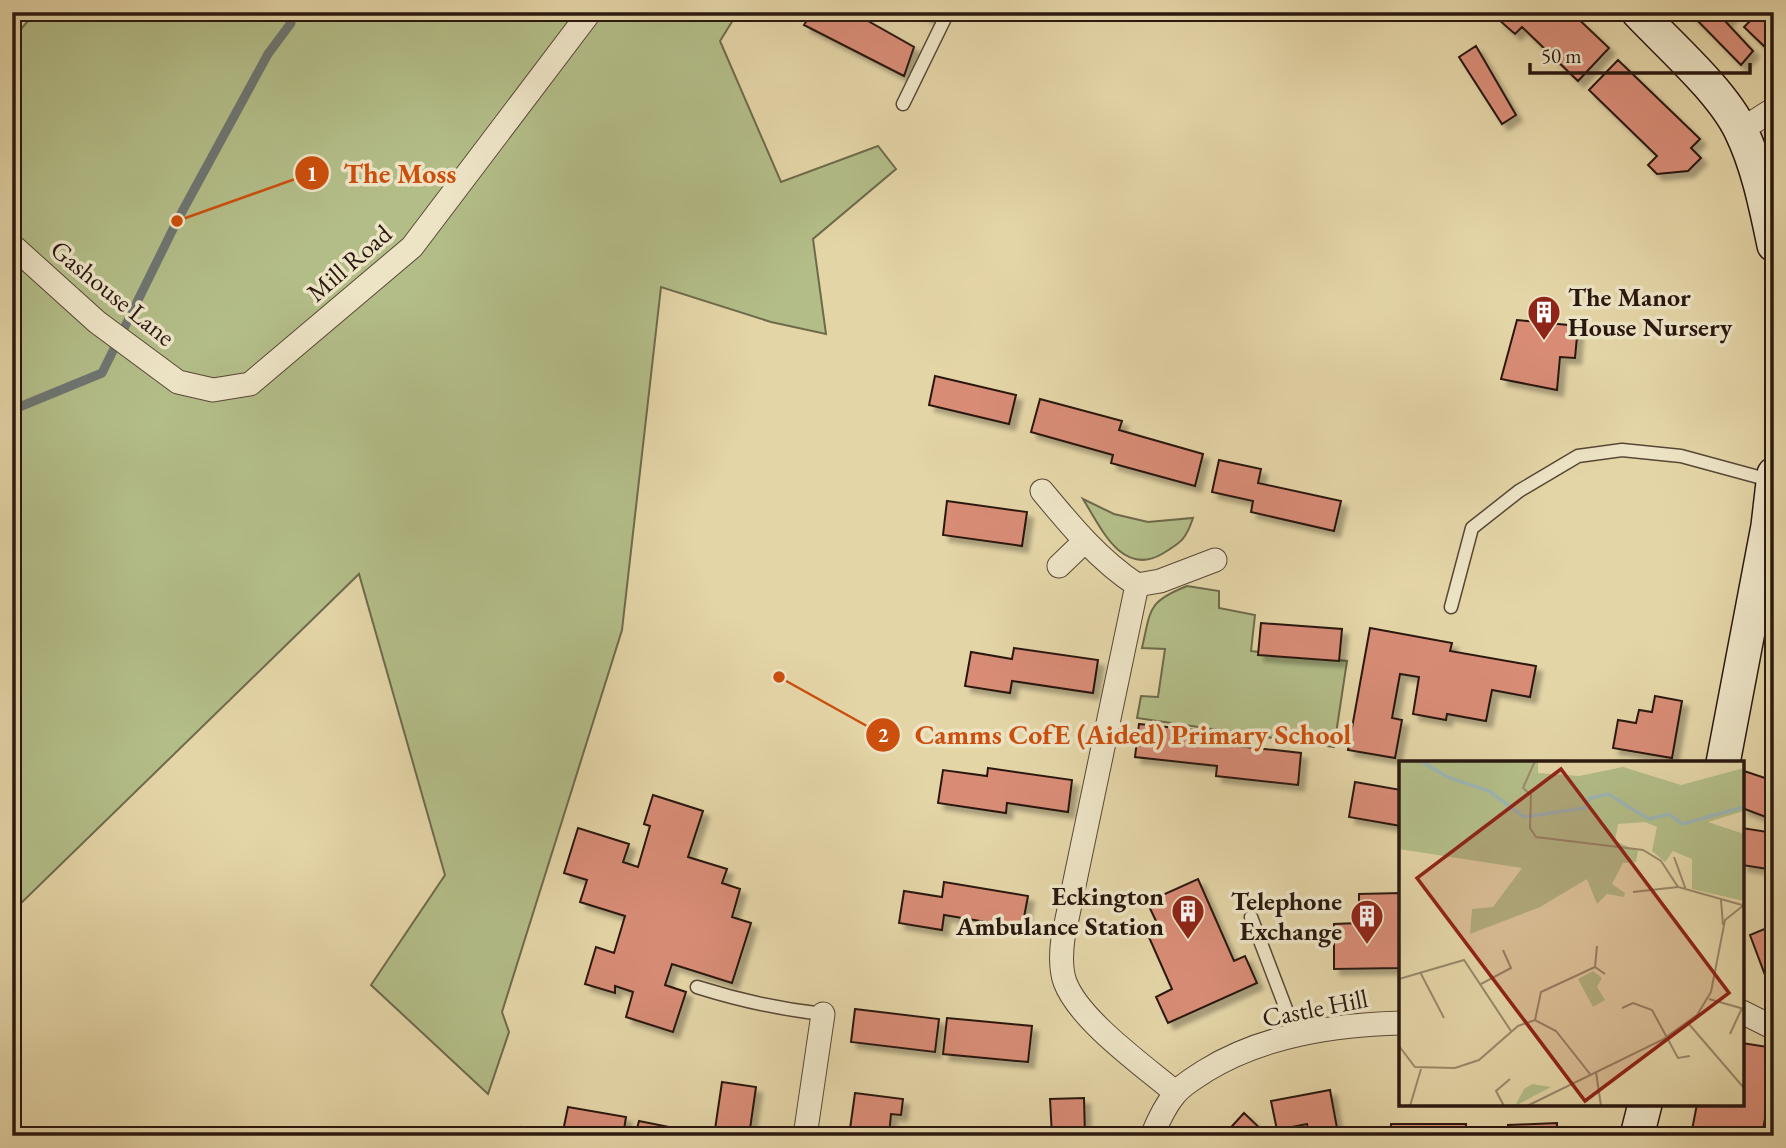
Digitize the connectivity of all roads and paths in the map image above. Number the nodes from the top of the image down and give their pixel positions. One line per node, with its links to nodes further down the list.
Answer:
1 (590, 12): 9 (street, Mill Road)
2 (948, 12): 4 (lane)
3 (1638, 12): 6 (main road)
4 (903, 104)
5 (1774, 109): 6 (street)
6 (1741, 130): 7 (main road)
7 (1774, 245)
8 (12, 249): 9 (street, Gashouse Lane)
9 (178, 382)
10 (1774, 474): 11 (main road)
11 (1773, 481): 17 (lane); 18 (main road)
12 (1042, 491): 13 (street)
13 (1085, 541): 15 (street); 16 (street)
14 (1215, 560): 16 (street)
15 (1059, 566)
16 (1137, 585): 26 (street)
17 (1451, 607)
18 (1723, 761)
19 (1251, 917): 25 (lane)
20 (696, 987): 22 (lane)
21 (1744, 1013): 24 (street)
22 (823, 1014): 28 (street)
23 (1399, 1023): 25 (street, Castle Hill)
24 (1774, 1028)
25 (1296, 1035): 26 (street, Castle Hill)
26 (1176, 1093): 29 (street, Castle Hill)
27 (1645, 1106): 30 (main road)
28 (805, 1136)
29 (1152, 1136)
30 (1637, 1136)

